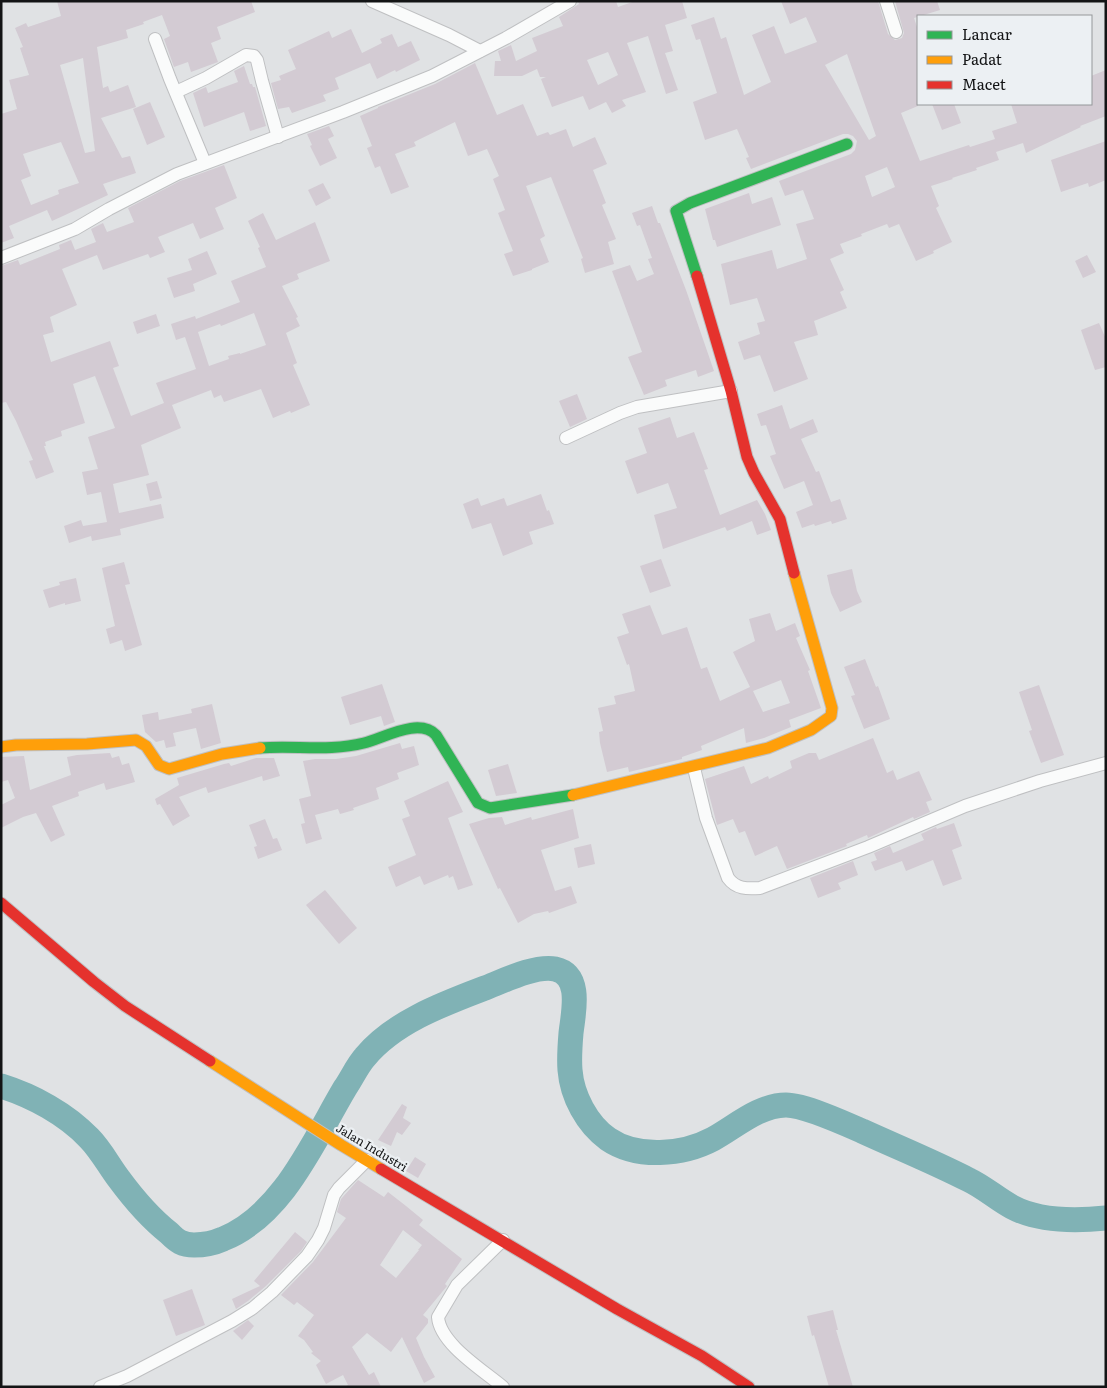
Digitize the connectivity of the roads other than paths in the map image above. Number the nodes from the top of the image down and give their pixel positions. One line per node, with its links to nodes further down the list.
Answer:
1 (372, 1): 6 (street)
2 (570, 1): 6 (street)
3 (886, 1): 4 (street)
4 (896, 32)
5 (154, 39): 7 (street)
6 (480, 51): 8 (street)
7 (176, 92): 8 (street); 10 (street)
8 (278, 137): 10 (street)
9 (847, 144): 12 (street)
10 (205, 163): 11 (street)
11 (1, 258)
12 (731, 392): 13 (street); 16 (street)
13 (566, 438)
14 (1, 746): 16 (street)
15 (1106, 763): 16 (street)
16 (694, 768)
17 (1, 903): 18 (street, Jalan Industri)
18 (367, 1160): 19 (street, Jalan Industri); 20 (street)
19 (503, 1240): 21 (street); 22 (street, Jalan Industri)
20 (100, 1387)
21 (503, 1387)
22 (749, 1387)

